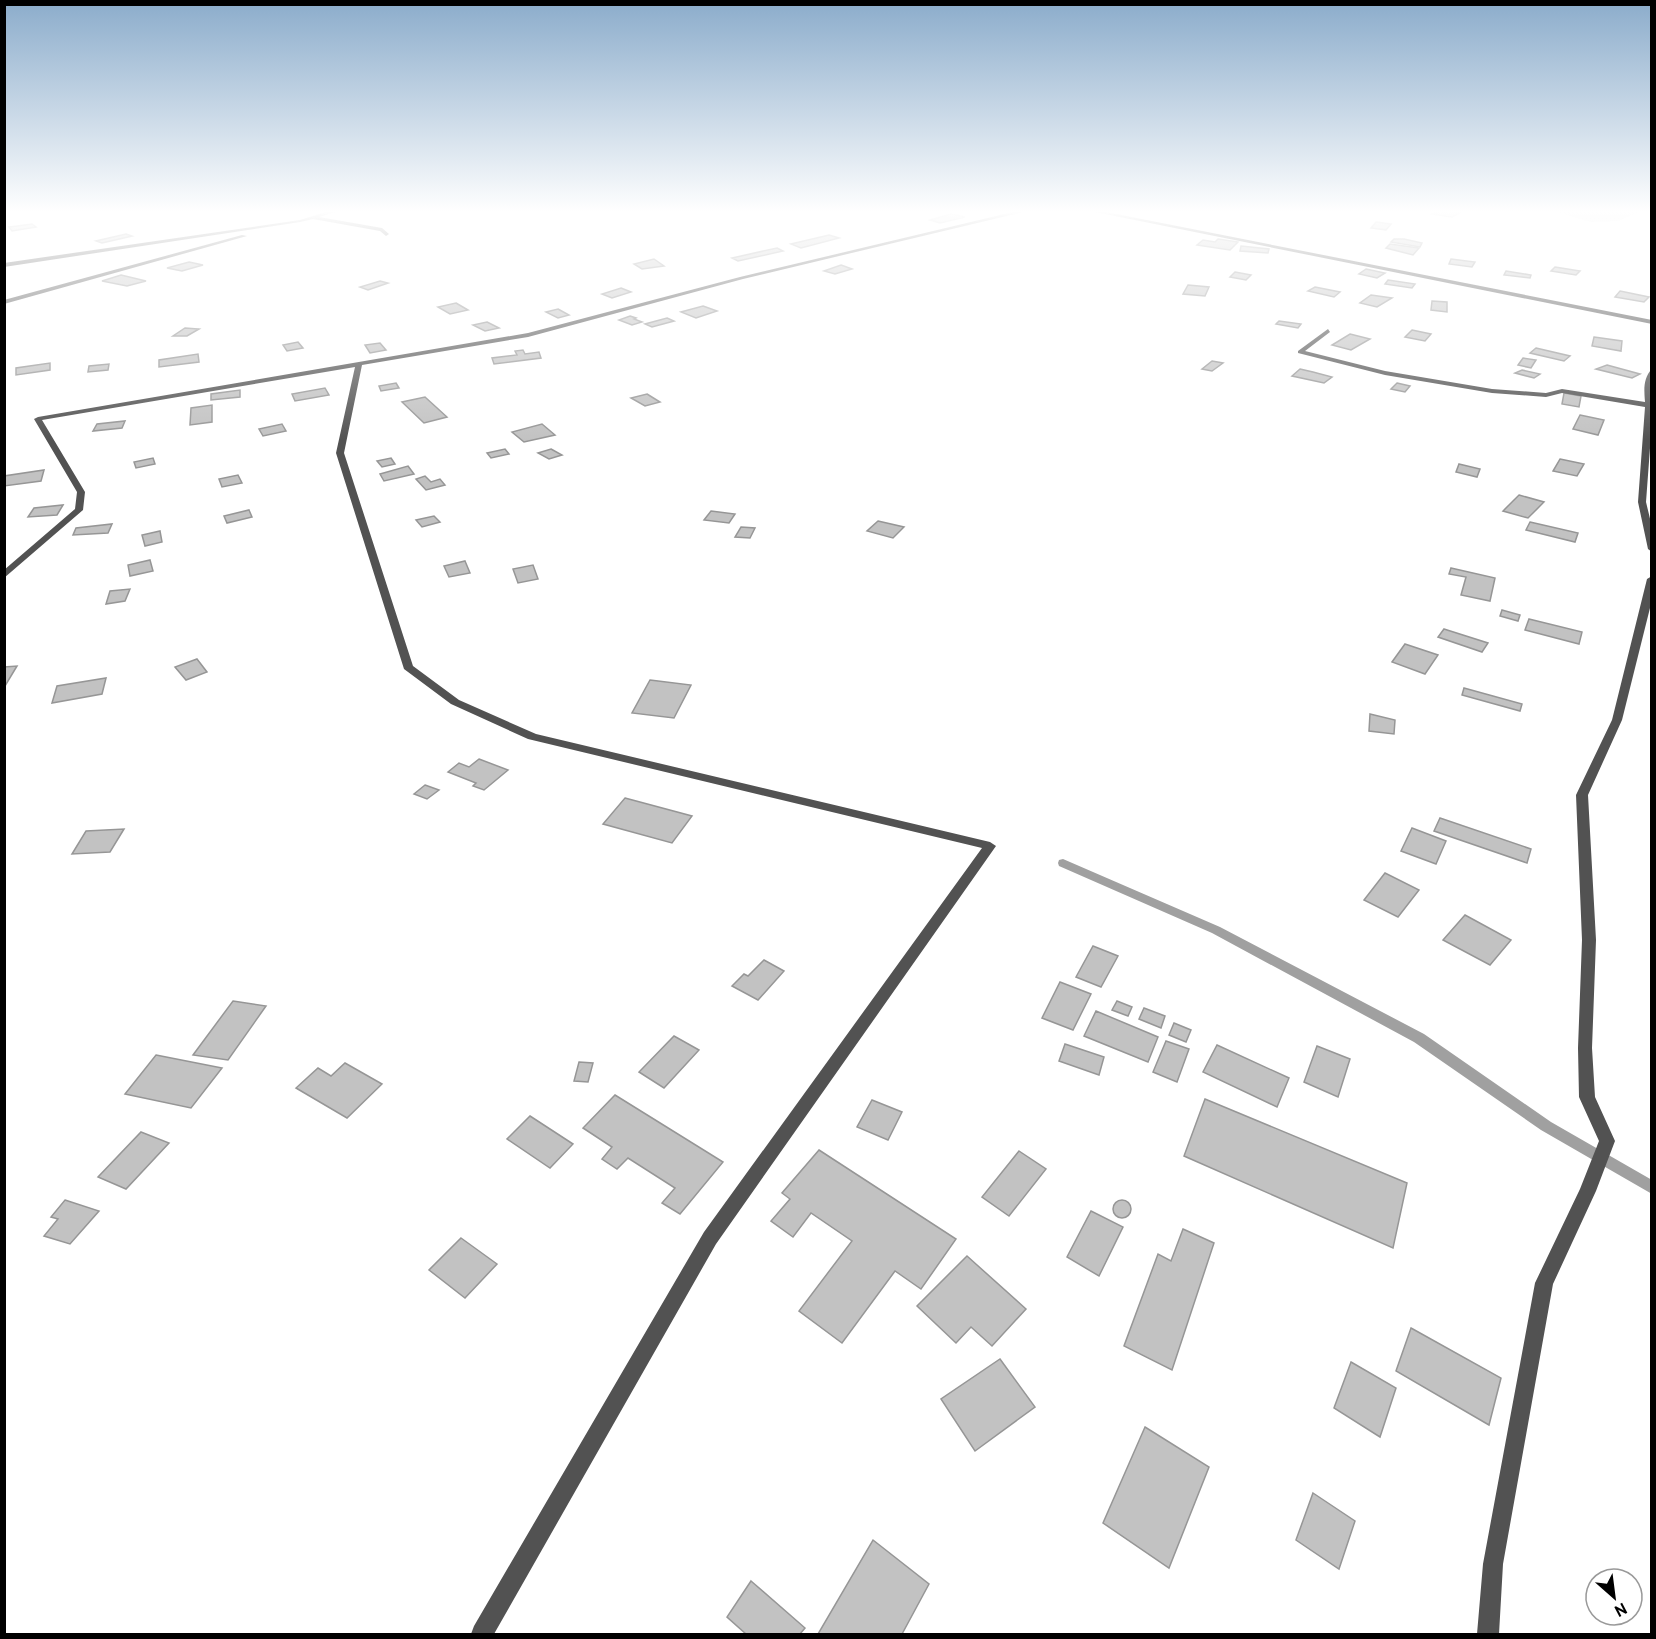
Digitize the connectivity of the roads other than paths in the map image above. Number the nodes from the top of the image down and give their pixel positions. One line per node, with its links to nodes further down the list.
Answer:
1 (57, 287): 4 (street)
2 (706, 287): 7 (street)
3 (1476, 287): 5 (street)
4 (4, 302)
5 (1652, 322)
6 (1328, 331): 9 (street)
7 (359, 363): 11 (street); 13 (street)
8 (1652, 371): 9 (street)
9 (1649, 405): 10 (street)
10 (1652, 549)
11 (4, 575)
12 (1652, 579): 14 (street)
13 (482, 1635)
14 (1488, 1635)

